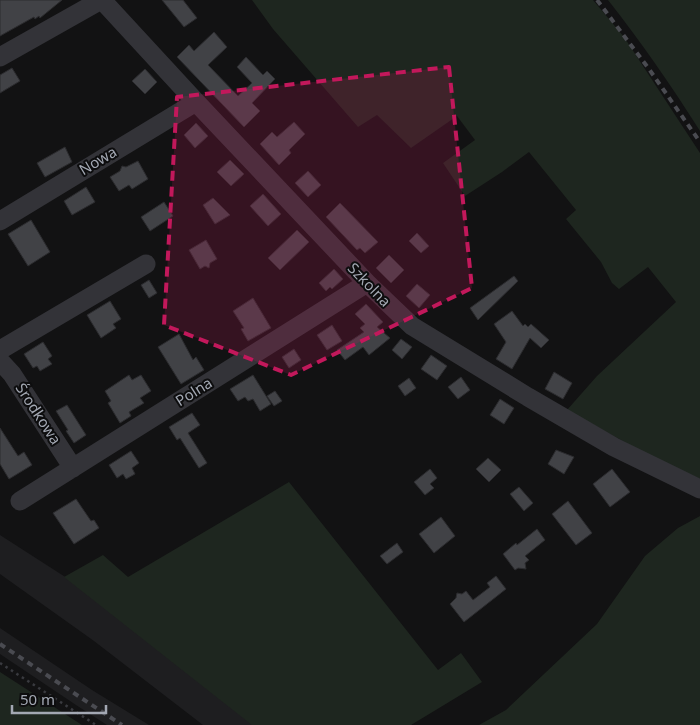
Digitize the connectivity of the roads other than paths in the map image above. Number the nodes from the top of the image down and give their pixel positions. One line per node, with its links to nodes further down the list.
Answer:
1 (102, 0): 2 (street); 3 (street, Szkolna)
2 (0, 57)
3 (196, 102): 4 (street, Nowa); 6 (street, Szkolna)
4 (0, 221)
5 (146, 264): 7 (street)
6 (367, 284): 9 (street, Polna); 10 (street, Szkolna)
7 (0, 350)
8 (0, 360): 9 (street, Środkowa)
9 (74, 468): 11 (street, Polna)
10 (700, 489)
11 (20, 501)

